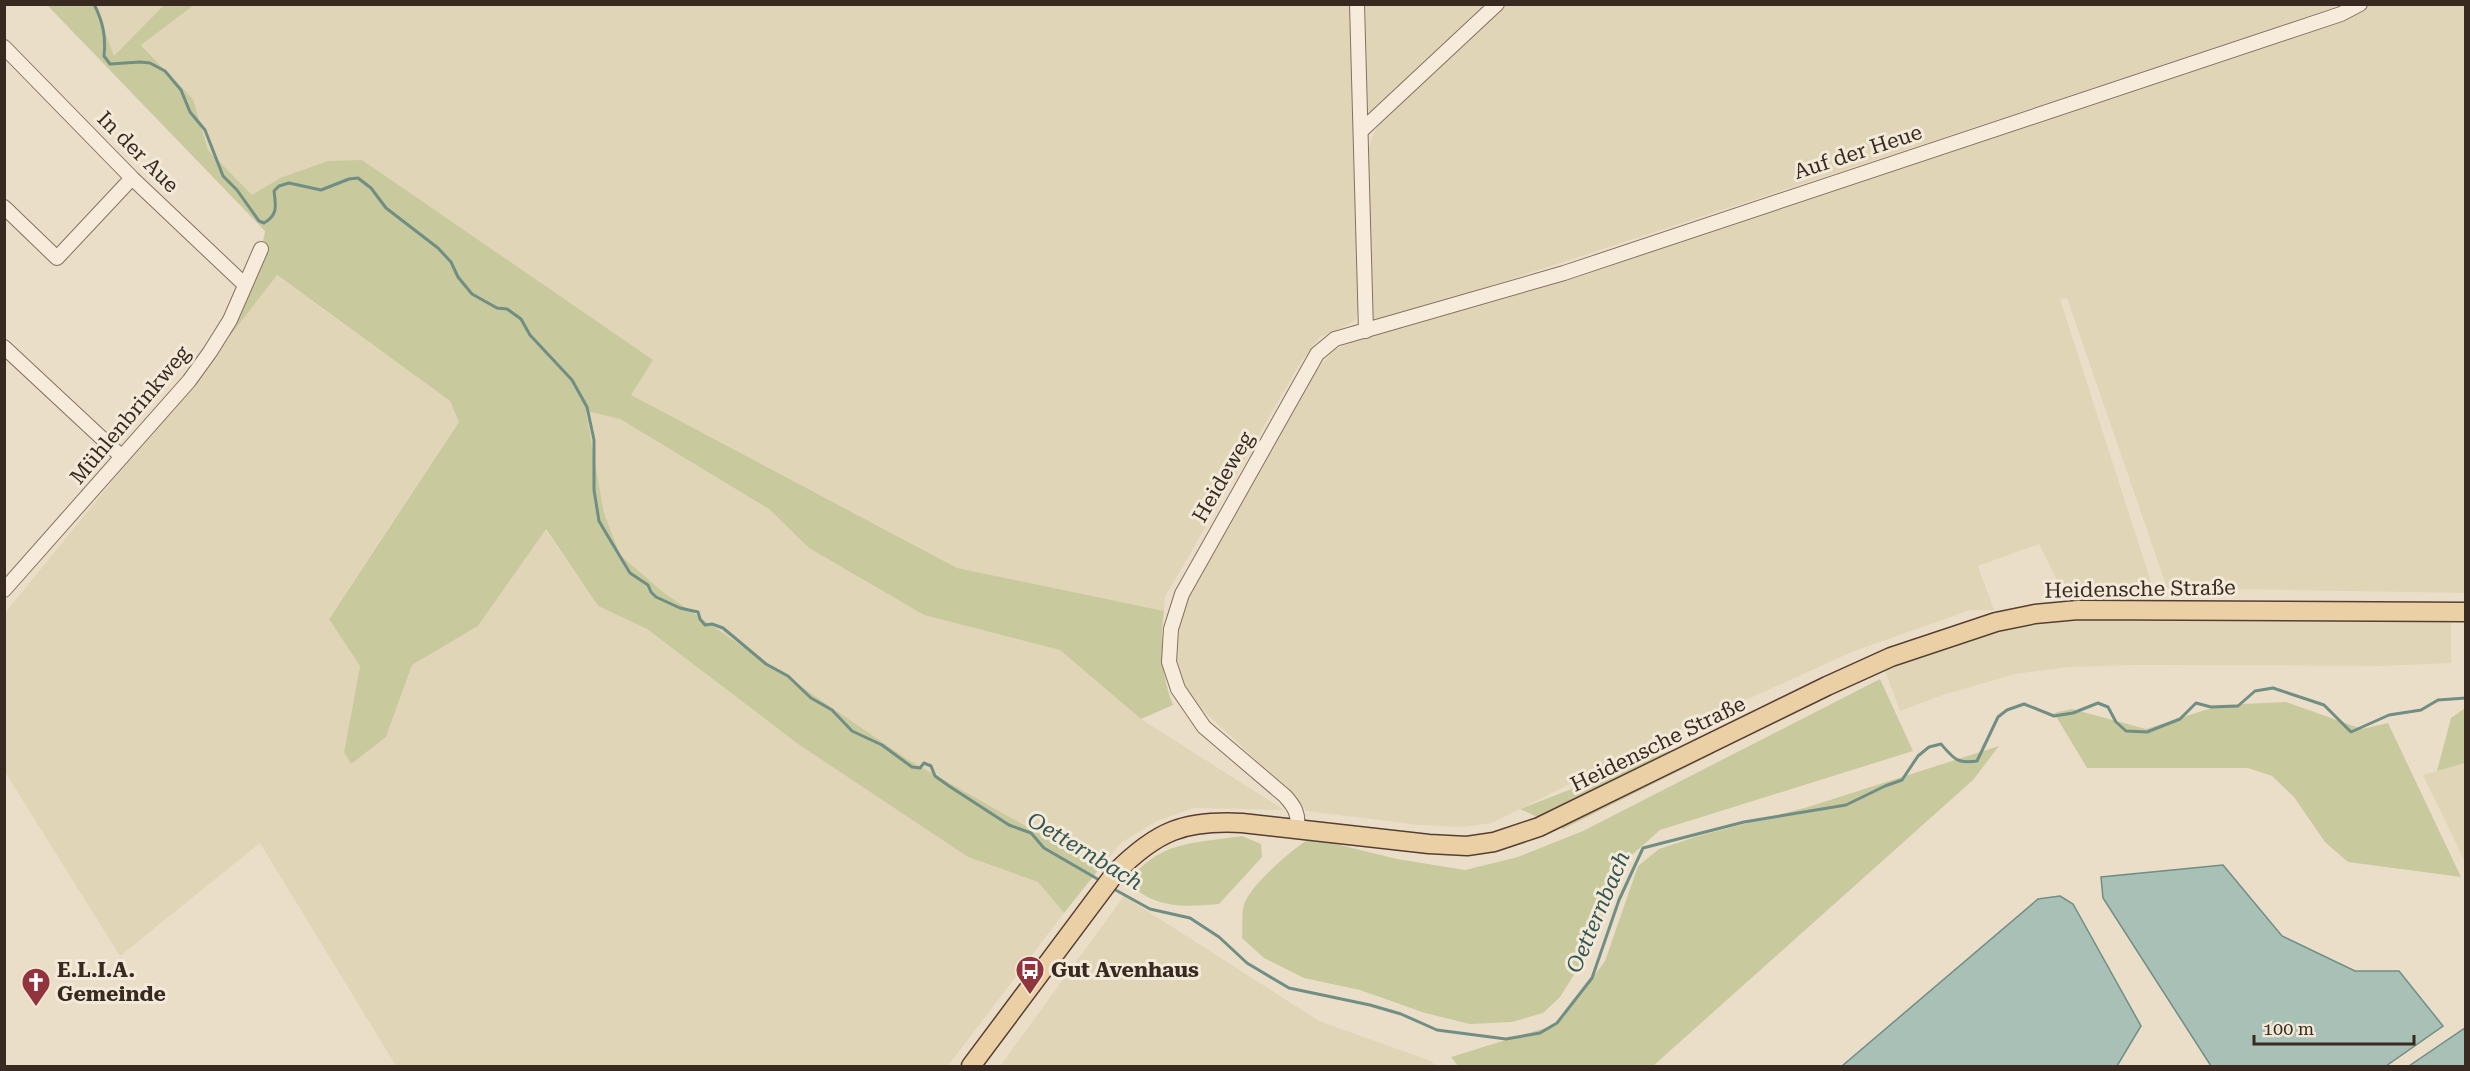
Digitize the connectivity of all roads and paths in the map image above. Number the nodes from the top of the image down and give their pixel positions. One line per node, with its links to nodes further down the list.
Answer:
1 (1357, 4): 5 (street)
2 (1497, 4): 5 (street)
3 (2360, 4): 10 (street, Auf der Heue)
4 (4, 47): 6 (street, In der Aue)
5 (1361, 131): 10 (street)
6 (132, 178): 7 (street); 9 (street, In der Aue)
7 (4, 207)
8 (261, 249): 9 (street, Mühlenbrinkweg)
9 (245, 285): 12 (street, Mühlenbrinkweg)
10 (1366, 331): 15 (street, Heideweg)
11 (4, 347): 12 (street)
12 (122, 458): 13 (street, Mühlenbrinkweg)
13 (4, 590)
14 (2466, 612): 15 (main road, Heidensche Straße)
15 (1297, 829): 16 (main road, Heidensche Straße)
16 (971, 1066)

